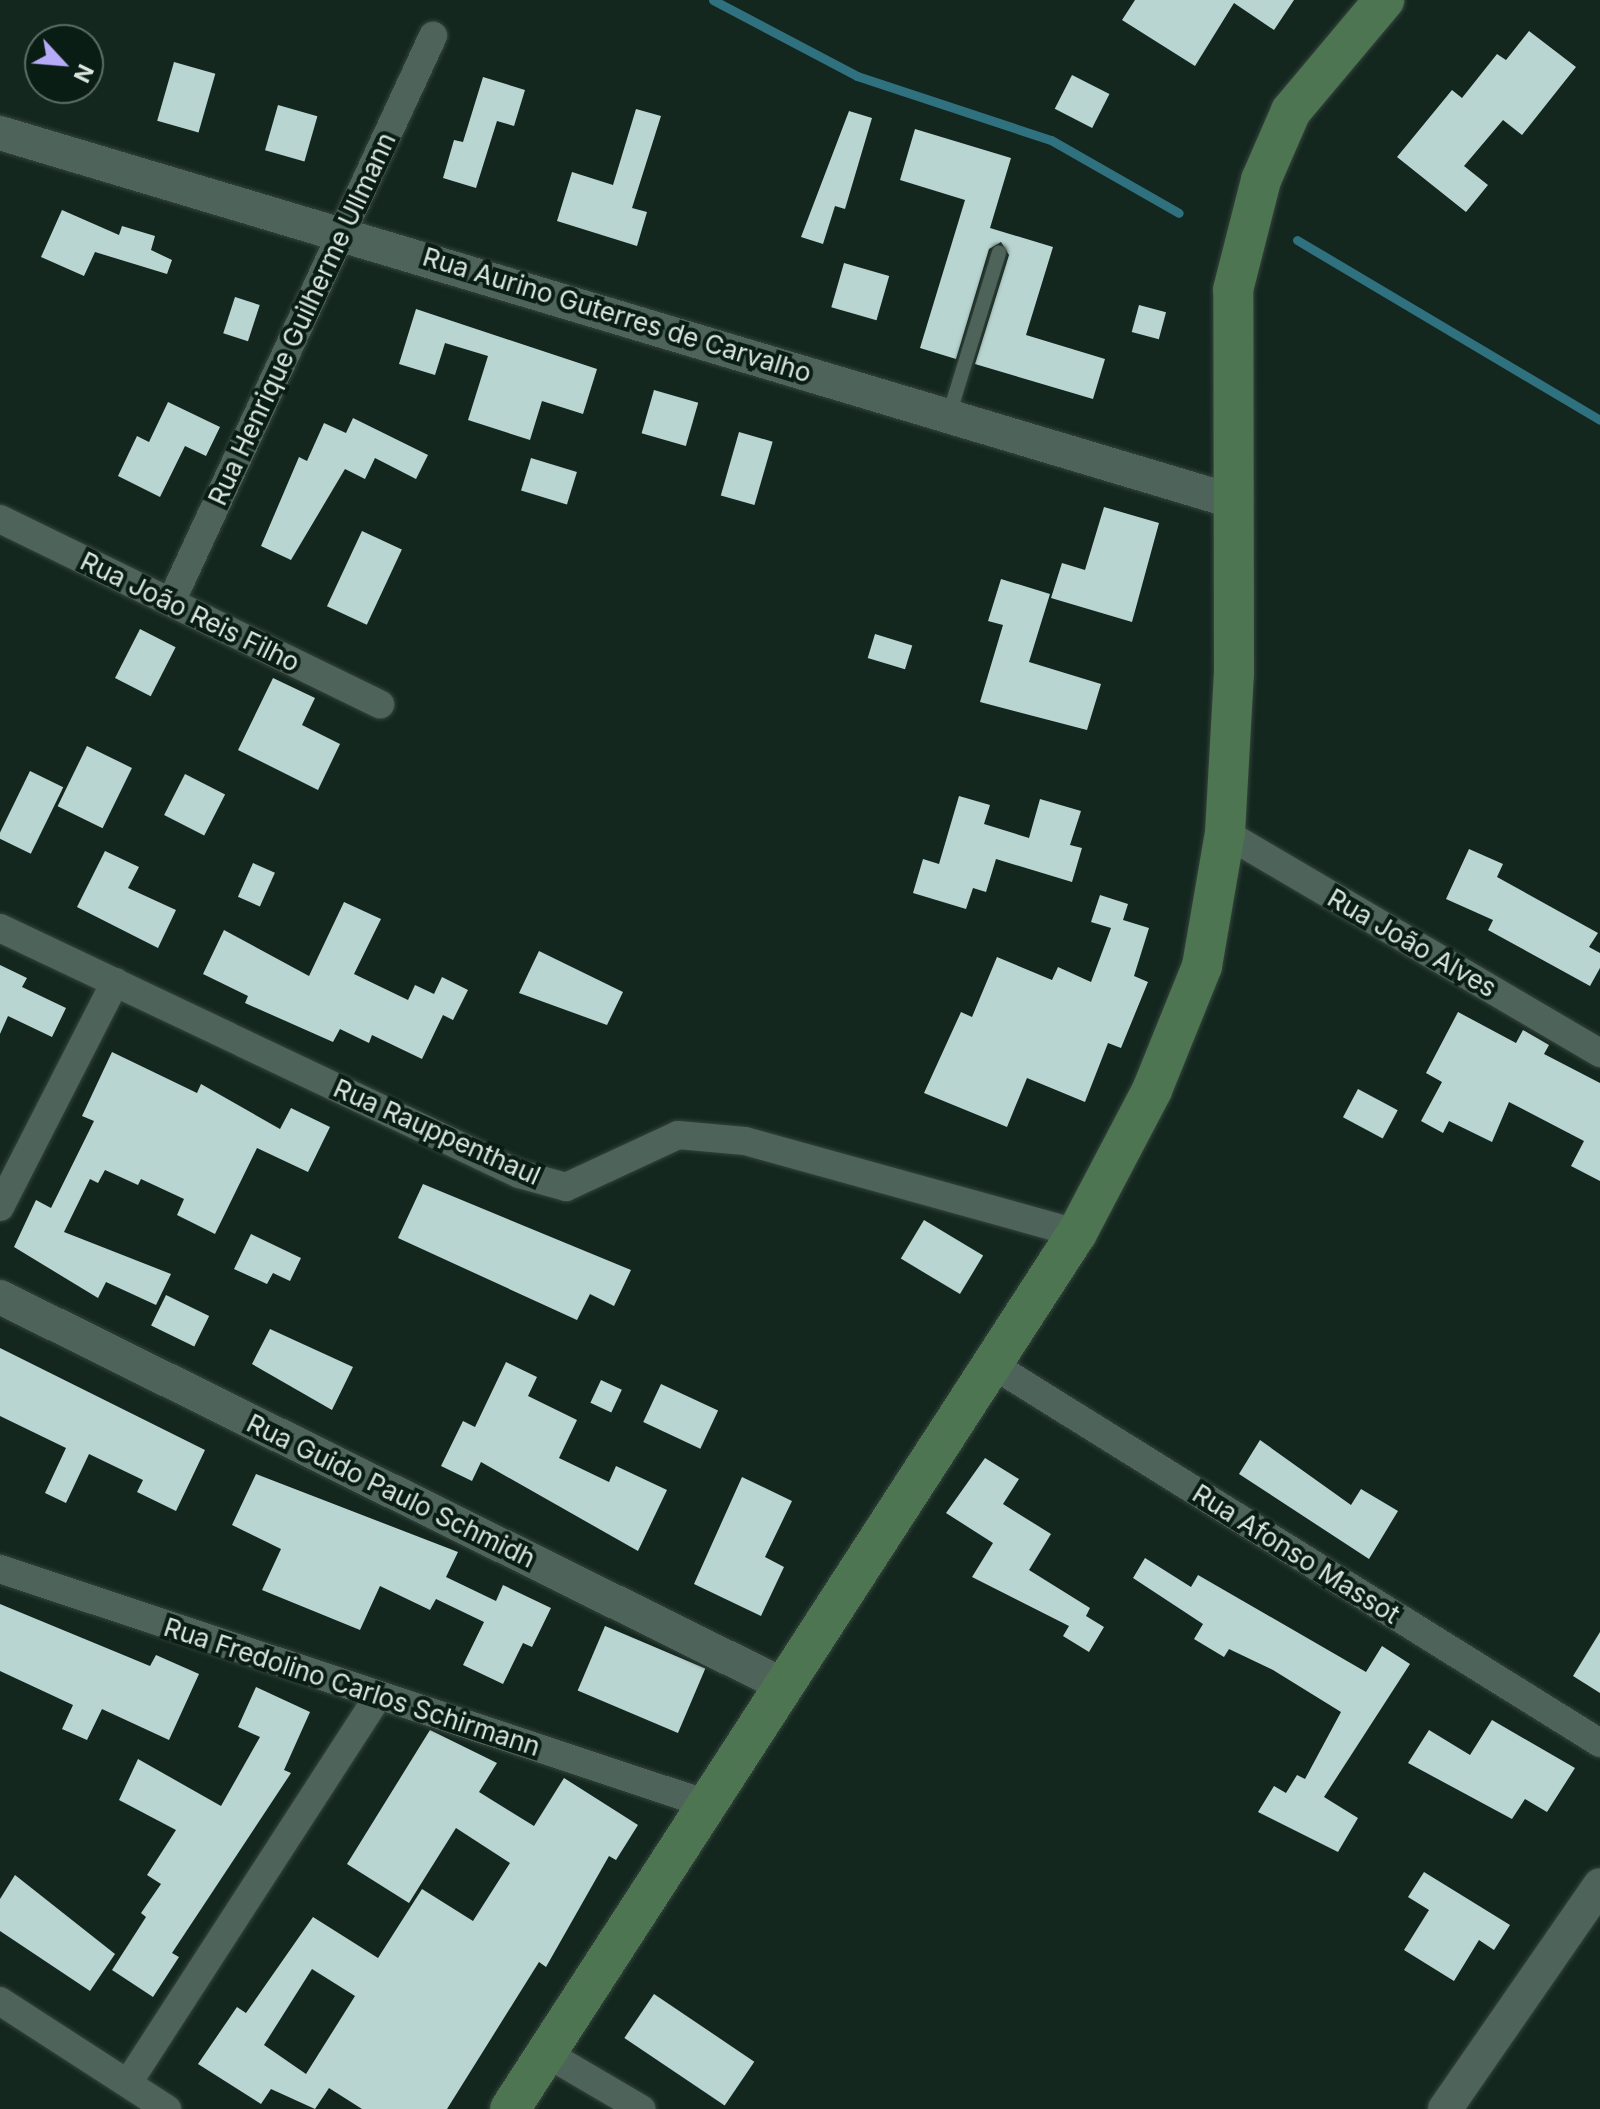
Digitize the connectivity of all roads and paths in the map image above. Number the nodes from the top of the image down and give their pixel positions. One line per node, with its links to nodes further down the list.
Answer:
1 (1384, 0): 7 (main road)
2 (433, 36): 4 (street, Rua Henrique Guilherme Ullmann)
3 (0, 133): 4 (street, Rua Aurino Guterres de Carvalho)
4 (342, 232): 6 (street, Rua Aurino Guterres de Carvalho); 9 (street, Rua Henrique Guilherme Ullmann)
5 (999, 252): 6 (lane)
6 (949, 415): 7 (street, Rua Aurino Guterres de Carvalho)
7 (1232, 501): 11 (main road)
8 (0, 519): 9 (street, Rua João Reis Filho)
9 (171, 602): 10 (street, Rua João Reis Filho)
10 (380, 704)
11 (1225, 833): 14 (street, Rua João Alves); 16 (main road)
12 (0, 928): 13 (street, Rua Rauppenthaul)
13 (115, 982): 15 (street); 16 (street, Rua Rauppenthaul)
14 (1600, 1053)
15 (0, 1207)
16 (1077, 1233): 18 (main road)
17 (0, 1297): 20 (street, Rua Guido Paulo Schmidh)
18 (993, 1365): 20 (main road); 22 (street, Rua Afonso Massot)
19 (0, 1569): 21 (street, Rua Fredolino Carlos Schirmann)
20 (781, 1684): 23 (main road)
21 (378, 1697): 23 (street, Rua Fredolino Carlos Schirmann); 27 (street)
22 (1600, 1743)
23 (704, 1803): 26 (main road)
24 (1600, 1885): 31 (street)
25 (0, 2001): 27 (street)
26 (544, 2052): 29 (main road); 30 (street)
27 (128, 2083): 28 (street)
28 (167, 2109)
29 (510, 2109)
30 (641, 2109)
31 (1445, 2109)

